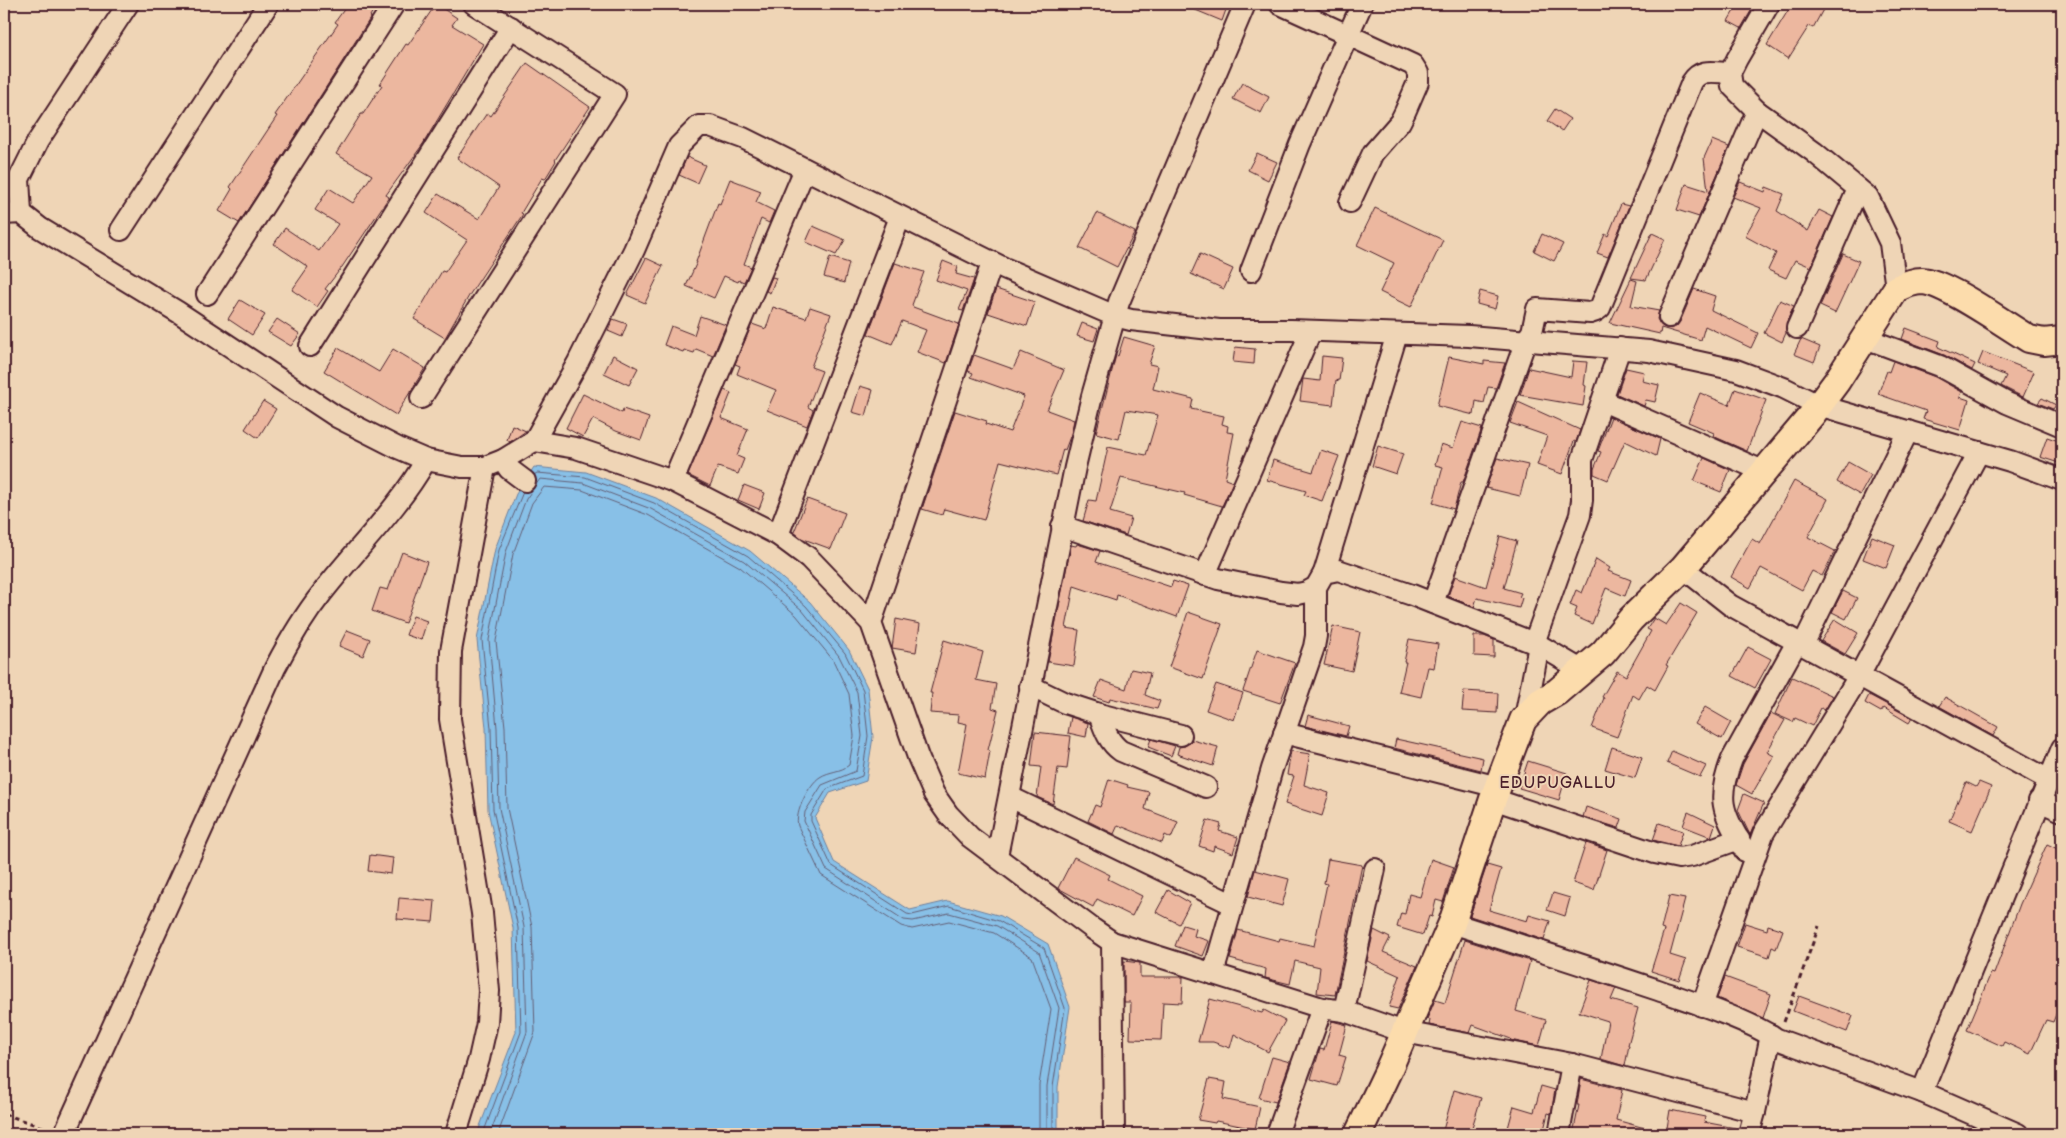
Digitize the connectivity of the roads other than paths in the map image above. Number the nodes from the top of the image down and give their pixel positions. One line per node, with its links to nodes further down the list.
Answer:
1 (128, 4): 16 (street)
2 (268, 4): 18 (street)
3 (394, 4): 22 (street)
4 (474, 4): 9 (street)
5 (1245, 4): 23 (street)
6 (1280, 4): 10 (street)
7 (1362, 4): 10 (street)
8 (1769, 4): 11 (street)
9 (511, 27): 31 (street); 33 (street)
10 (1348, 35): 15 (street); 20 (street)
11 (1730, 73): 12 (street); 26 (street)
12 (1757, 111): 14 (street); 24 (street)
13 (805, 169): 17 (street); 38 (street); 46 (street)
14 (1858, 189): 21 (street); 25 (street)
15 (1350, 202)
16 (12, 214): 40 (street)
17 (900, 217): 19 (street); 48 (street)
18 (122, 230)
19 (992, 262): 23 (street); 53 (street)
20 (1250, 271)
21 (1896, 289): 29 (main road); 30 (main road)
22 (207, 294)
23 (1115, 316): 27 (street); 47 (street)
24 (1669, 317)
25 (1797, 328)
26 (1531, 329): 28 (street); 32 (street); 52 (street)
27 (1311, 331): 28 (street); 50 (street)
28 (1397, 334): 51 (street)
29 (1865, 338): 35 (main road); 36 (street)
30 (2062, 340)
31 (310, 346)
32 (1620, 348): 34 (street); 35 (street)
33 (421, 398)
34 (1603, 401): 43 (street); 54 (street)
35 (1818, 405): 37 (street); 43 (main road)
36 (2062, 426)
37 (1908, 431): 39 (street); 55 (street)
38 (534, 441): 41 (street); 46 (street)
39 (1979, 452): 44 (street); 57 (street)
40 (426, 460): 42 (street); 85 (street)
41 (503, 460): 42 (street); 45 (street)
42 (485, 467): 86 (street)
43 (1765, 472): 49 (main road)
44 (2062, 480)
45 (525, 481)
46 (672, 481): 48 (street)
47 (1062, 526): 50 (street); 58 (street)
48 (778, 535): 53 (street)
49 (1683, 568): 55 (street); 56 (main road)
50 (1205, 575): 51 (street)
51 (1320, 580): 52 (street); 61 (street)
52 (1433, 603): 54 (street)
53 (871, 623): 70 (street)
54 (1536, 644): 56 (street); 60 (street)
55 (1800, 644): 57 (street); 69 (street)
56 (1583, 670): 60 (main road)
57 (1859, 676): 63 (street); 71 (street)
58 (1030, 686): 59 (street); 66 (street)
59 (1099, 714): 62 (street); 64 (street)
60 (1525, 718): 65 (main road)
61 (1284, 733): 65 (street); 73 (street)
62 (1181, 735)
63 (2058, 764): 67 (street)
64 (1206, 787)
65 (1496, 793): 69 (street); 74 (main road)
66 (1010, 797): 70 (street); 73 (street)
67 (2039, 801): 68 (street); 83 (street)
68 (2062, 811)
69 (1739, 839): 71 (street)
70 (997, 856): 75 (street)
71 (1752, 863): 77 (street)
72 (1374, 869): 79 (street)
73 (1232, 904): 76 (street)
74 (1452, 923): 77 (street); 80 (main road)
75 (1112, 942): 76 (street); 87 (street)
76 (1213, 974): 78 (street)
77 (1702, 1006): 81 (street)
78 (1322, 1008): 79 (street); 88 (street)
79 (1344, 1011): 80 (street)
80 (1404, 1032): 82 (street); 89 (main road)
81 (1774, 1037): 83 (street); 84 (street)
82 (1572, 1064): 84 (street); 90 (street)
83 (1922, 1092): 92 (street)
84 (1755, 1112): 91 (street)
85 (59, 1133)
86 (456, 1134)
87 (1114, 1134)
88 (1277, 1134)
89 (1358, 1134)
90 (1558, 1134)
91 (1750, 1134)
92 (2018, 1134)

